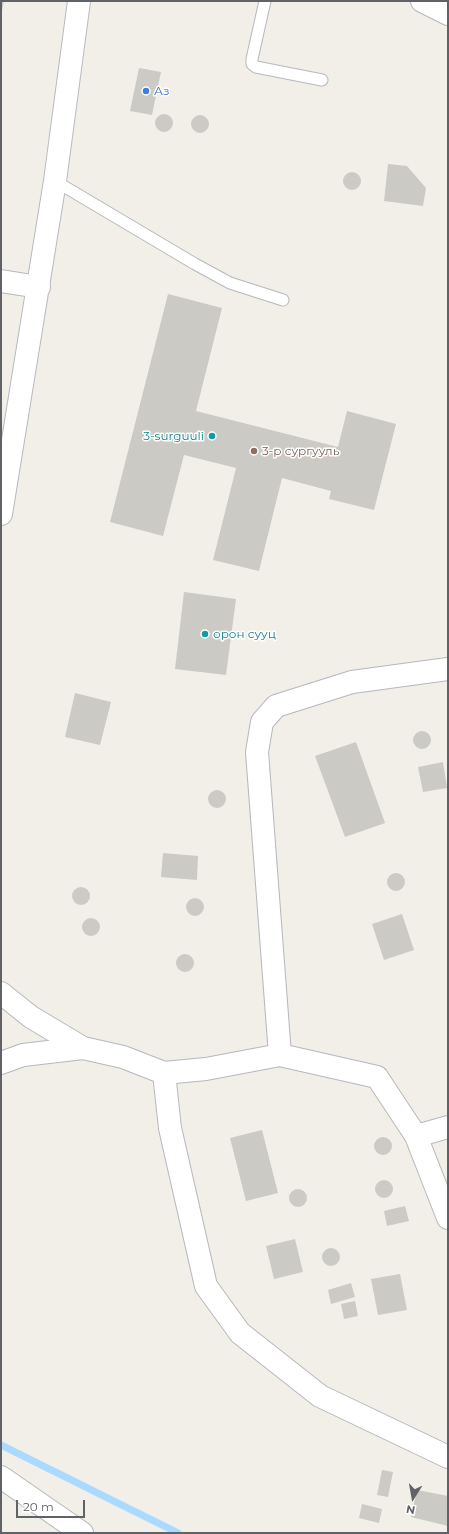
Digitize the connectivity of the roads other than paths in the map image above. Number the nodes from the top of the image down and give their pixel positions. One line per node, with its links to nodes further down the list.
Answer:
1 (79, 1): 6 (street)
2 (265, 1): 5 (lane)
3 (422, 1): 4 (street)
4 (448, 14)
5 (322, 80)
6 (55, 181): 8 (street); 9 (lane)
7 (1, 280): 8 (street)
8 (39, 287): 10 (street)
9 (283, 300)
10 (1, 514)
11 (448, 669): 14 (street)
12 (1, 993): 13 (street)
13 (82, 1048): 15 (street); 16 (street)
14 (280, 1055): 16 (street); 18 (street)
15 (1, 1063)
16 (164, 1073): 20 (street)
17 (448, 1127): 18 (street)
18 (416, 1136): 19 (street)
19 (448, 1218)
20 (445, 1450)
21 (1, 1477): 22 (street)
22 (82, 1533)

